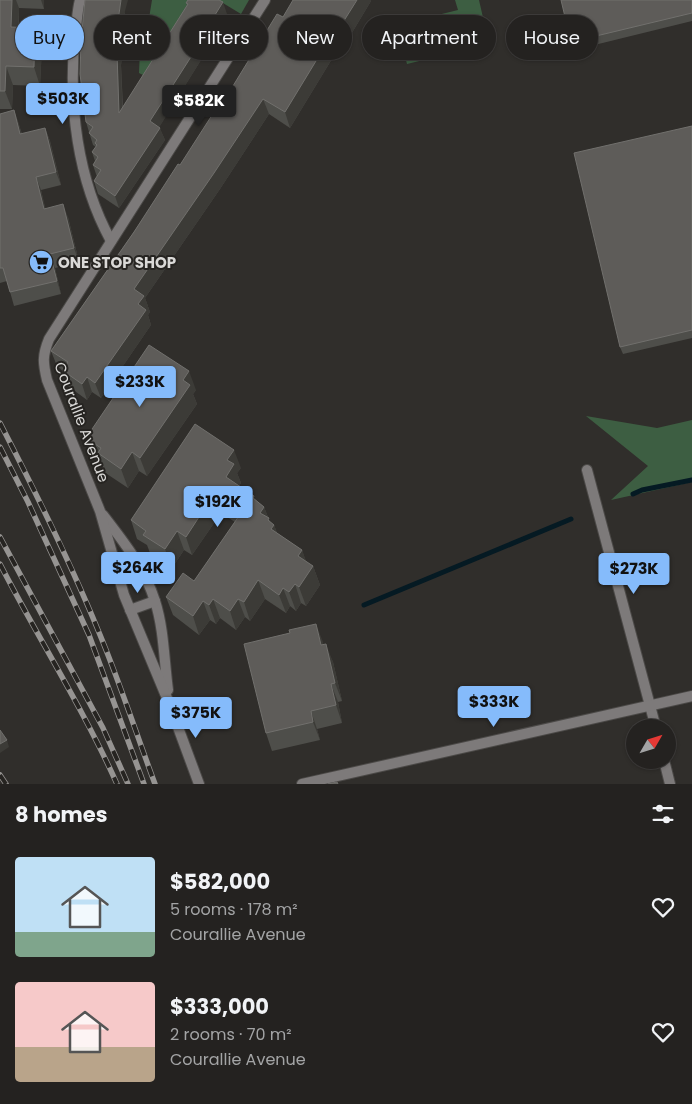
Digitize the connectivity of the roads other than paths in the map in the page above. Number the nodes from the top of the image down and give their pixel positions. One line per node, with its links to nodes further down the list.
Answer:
1 (80, 0): 3 (street)
2 (265, 0): 3 (street, Courallie Avenue)
3 (111, 240): 5 (street, Courallie Avenue)
4 (587, 470): 10 (street)
5 (100, 511): 6 (street, Courallie Avenue); 7 (street, Courallie Avenue)
6 (155, 601): 7 (street); 9 (street, Courallie Avenue)
7 (130, 610): 9 (street, Courallie Avenue)
8 (692, 696): 10 (street)
9 (170, 703): 13 (street, Courallie Avenue)
10 (651, 706): 11 (street); 14 (street)
11 (654, 719)
12 (666, 769): 15 (street)
13 (198, 784)
14 (302, 784)
15 (670, 784)

